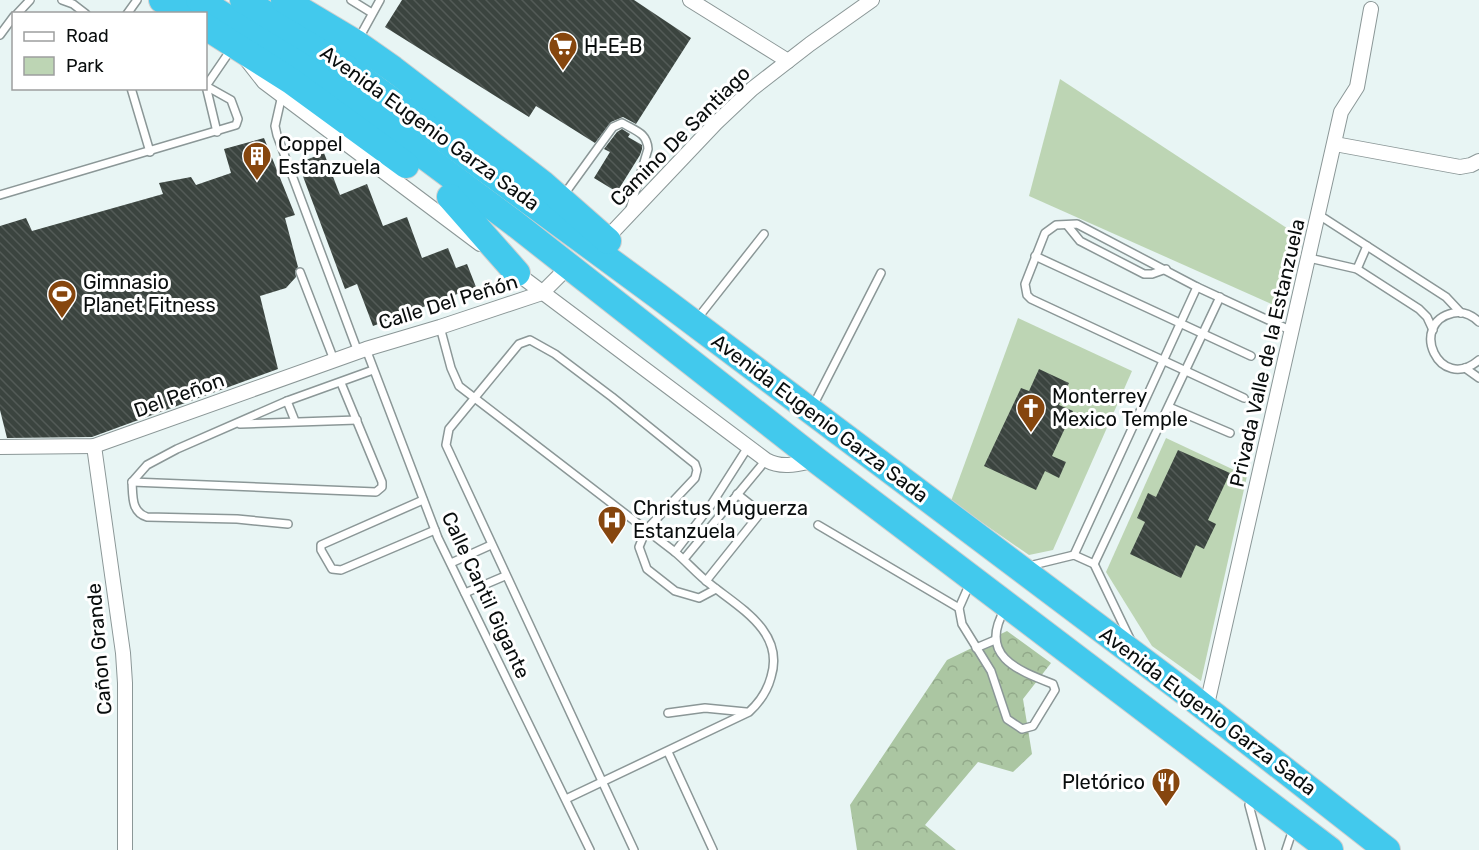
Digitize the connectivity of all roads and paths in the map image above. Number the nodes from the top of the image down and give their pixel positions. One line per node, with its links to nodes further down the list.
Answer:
1 (30, 0): 12 (lane)
2 (62, 0): 13 (lane)
3 (162, 0): 14 (highway)
4 (199, 0): 51 (highway, Avenida Eugenio Garza Sada)
5 (243, 0): 49 (highway, Avenida Eugenio Garza Sada)
6 (284, 0): 19 (highway)
7 (351, 0): 15 (lane)
8 (380, 0): 15 (lane)
9 (690, 0): 21 (street)
10 (872, 0): 21 (street, Camino De Santiago)
11 (1371, 9): 28 (street, Privada Valle de la Estanzuela)
12 (18, 12)
13 (83, 12)
14 (181, 12)
15 (372, 13): 19 (lane)
16 (12, 19): 18 (lane)
17 (207, 28): 20 (highway)
18 (0, 35)
19 (356, 43): 33 (highway)
20 (237, 47): 22 (lane); 26 (street); 32 (highway)
21 (788, 61): 34 (street, Camino De Santiago)
22 (207, 85)
23 (207, 87): 27 (lane)
24 (132, 90): 29 (lane)
25 (207, 90): 27 (lane)
26 (282, 95): 45 (street); 60 (lane, Calle Cantil Gigante)
27 (217, 132): 29 (lane)
28 (1335, 144): 30 (street); 35 (street, Privada Valle de la Estanzuela)
29 (150, 152): 31 (lane)
30 (1479, 161)
31 (0, 195)
32 (450, 197): 45 (highway); 47 (highway)
33 (561, 199): 34 (lane); 38 (highway)
34 (628, 214): 38 (street, Camino De Santiago)
35 (1319, 215): 39 (lane); 41 (street, Privada Valle de la Estanzuela)
36 (1066, 225): 40 (lane); 42 (lane); 42 (lane)
37 (764, 234): 54 (lane)
38 (606, 239): 49 (highway)
39 (1367, 246): 43 (lane); 52 (lane)
40 (1035, 256): 55 (lane); 64 (lane)
41 (1309, 258): 43 (lane); 58 (street, Privada Valle de la Estanzuela)
42 (1166, 269): 48 (lane)
43 (1357, 269): 57 (lane)
44 (300, 272): 62 (lane)
45 (517, 273): 47 (street)
46 (880, 273): 74 (lane)
47 (551, 284): 51 (highway); 56 (street, Calle Del Peñón); 81 (street)
48 (1197, 286): 50 (lane); 55 (lane)
49 (658, 296): 54 (highway, Avenida Eugenio Garza Sada)
50 (1220, 297): 58 (lane); 59 (lane)
51 (616, 303): 83 (highway, Avenida Eugenio Garza Sada)
52 (1461, 313): 53 (lane); 57 (lane)
53 (1479, 322)
54 (693, 323): 74 (highway, Avenida Eugenio Garza Sada)
55 (1180, 324): 59 (lane); 64 (lane)
56 (440, 327): 60 (street, Calle Del Peñón); 70 (lane)
57 (1433, 330): 65 (lane)
58 (1292, 332): 108 (street, Privada Valle de la Estanzuela)
59 (1203, 334): 61 (lane); 67 (lane)
60 (362, 350): 62 (street, Del Peñon); 66 (lane, Calle Cantil Gigante)
61 (1251, 356)
62 (334, 360): 79 (street, Del Peñon)
63 (1479, 360): 65 (lane)
64 (1163, 361): 67 (lane); 93 (lane)
65 (1465, 368): 68 (lane)
66 (373, 370): 69 (lane); 86 (lane, Calle Cantil Gigante)
67 (1185, 370): 71 (lane); 73 (lane)
68 (1479, 378)
69 (341, 383): 72 (lane); 75 (lane)
70 (476, 397): 89 (lane); 89 (lane); 91 (lane)
71 (1244, 398)
72 (287, 401): 76 (lane); 77 (lane)
73 (1169, 407): 78 (lane); 96 (lane)
74 (811, 411): 97 (highway, Avenida Eugenio Garza Sada)
75 (357, 420): 76 (lane); 84 (lane)
76 (295, 421): 77 (lane)
77 (236, 424): 84 (lane)
78 (1230, 434)
79 (94, 446): 80 (street, Del Peñon); 116 (street, Cañon Grande)
80 (0, 447)
81 (748, 447): 82 (street); 92 (lane)
82 (766, 460): 83 (street); 85 (lane)
83 (816, 460): 99 (highway, Avenida Eugenio Garza Sada)
84 (132, 482): 87 (lane)
85 (737, 494): 94 (lane); 100 (lane)
86 (423, 500): 90 (lane, Calle Cantil Gigante); 90 (lane)
87 (288, 524)
88 (818, 525): 104 (lane)
89 (646, 530): 92 (lane); 101 (lane)
90 (435, 531): 95 (lane, Calle Cantil Gigante)
91 (491, 545): 95 (lane); 98 (lane)
92 (675, 552): 94 (lane)
93 (1074, 555): 96 (lane); 97 (lane)
94 (684, 559): 100 (lane)
95 (451, 563): 102 (lane, Calle Cantil Gigante)
96 (1094, 564): 107 (lane)
97 (1020, 568): 107 (highway, Avenida Eugenio Garza Sada)
98 (505, 576): 102 (lane); 112 (lane)
99 (972, 578): 103 (highway, Avenida Eugenio Garza Sada); 104 (lane)
100 (706, 581): 101 (lane)
101 (716, 589): 109 (lane)
102 (465, 593): 114 (lane, Calle Cantil Gigante)
103 (1007, 605): 105 (lane); 113 (highway, Avenida Eugenio Garza Sada)
104 (958, 608): 106 (lane)
105 (995, 640): 106 (lane); 106 (lane)
106 (976, 648)
107 (1140, 659): 108 (highway, Avenida Eugenio Garza Sada)
108 (1206, 709): 124 (highway, Avenida Eugenio Garza Sada)
109 (748, 712): 110 (lane); 111 (lane)
110 (668, 713)
111 (668, 752): 112 (lane); 119 (lane)
112 (602, 782): 114 (lane); 118 (lane)
113 (1244, 793): 115 (street); 120 (lane); 123 (highway, Avenida Eugenio Garza Sada)
114 (566, 799): 117 (lane, Calle Cantil Gigante)
115 (1291, 835): 121 (lane); 122 (street)
116 (125, 850)
117 (590, 850)
118 (634, 850)
119 (713, 850)
120 (1261, 850)
121 (1286, 850)
122 (1311, 850)
123 (1330, 850)
124 (1387, 850)

